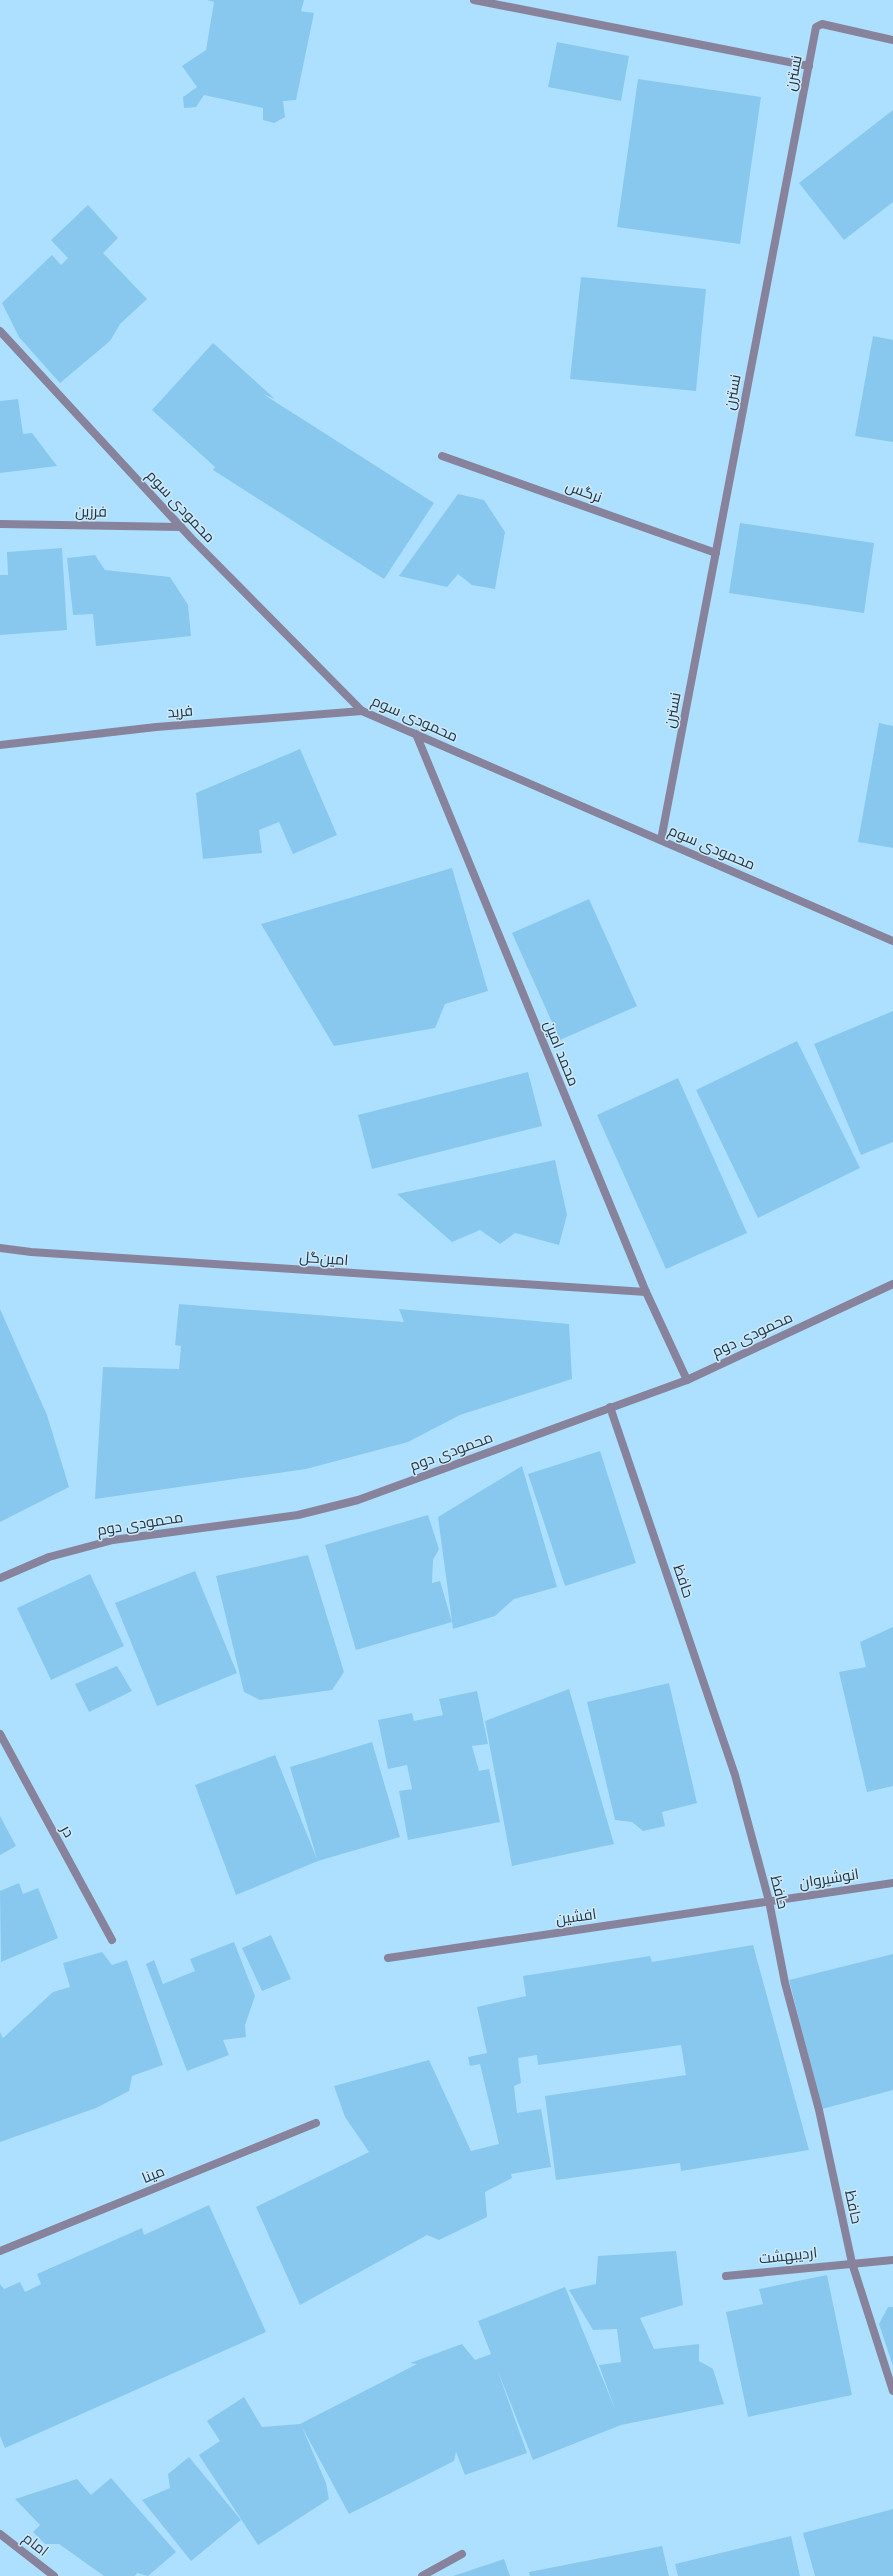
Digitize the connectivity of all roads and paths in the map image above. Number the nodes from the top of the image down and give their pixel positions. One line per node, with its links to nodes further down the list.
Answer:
1 (474, 0): 3 (street)
2 (893, 40): 3 (street, نسترن)
3 (809, 66): 8 (street, نسترن)
4 (0, 331): 7 (street, محمودی سوم)
5 (442, 456): 8 (street, نرگس)
6 (0, 524): 7 (street, فرزین)
7 (181, 527): 9 (street, محمودی سوم)
8 (716, 553): 12 (street, نسترن)
9 (362, 710): 10 (street, محمودی سوم); 11 (street, فرید)
10 (416, 734): 12 (street, محمودی سوم); 16 (street, محمد امین)
11 (0, 745)
12 (662, 840): 13 (street, محمودی سوم)
13 (893, 941)
14 (0, 1248): 16 (street, امین‌گل)
15 (893, 1284): 17 (street, محمودی دوم)
16 (646, 1292): 17 (street, محمد امین)
17 (687, 1380): 18 (street, محمودی دوم)
18 (610, 1407): 19 (street, محمودی دوم); 22 (street, حافظ)
19 (0, 1578)
20 (0, 1734): 23 (street, در)
21 (893, 1883): 22 (street, انوشیروان)
22 (769, 1902): 24 (street, افشین); 28 (street, حافظ)
23 (112, 1940)
24 (388, 1958)
25 (316, 2124): 26 (street, مینا)
26 (0, 2251)
27 (893, 2260): 28 (street, اردیبهشت)
28 (852, 2263): 29 (street, اردیبهشت); 30 (street, حافظ)
29 (726, 2276)
30 (893, 2391)
31 (0, 2534): 33 (street, امام)
32 (462, 2554): 34 (street)
33 (54, 2576)
34 (422, 2576)

